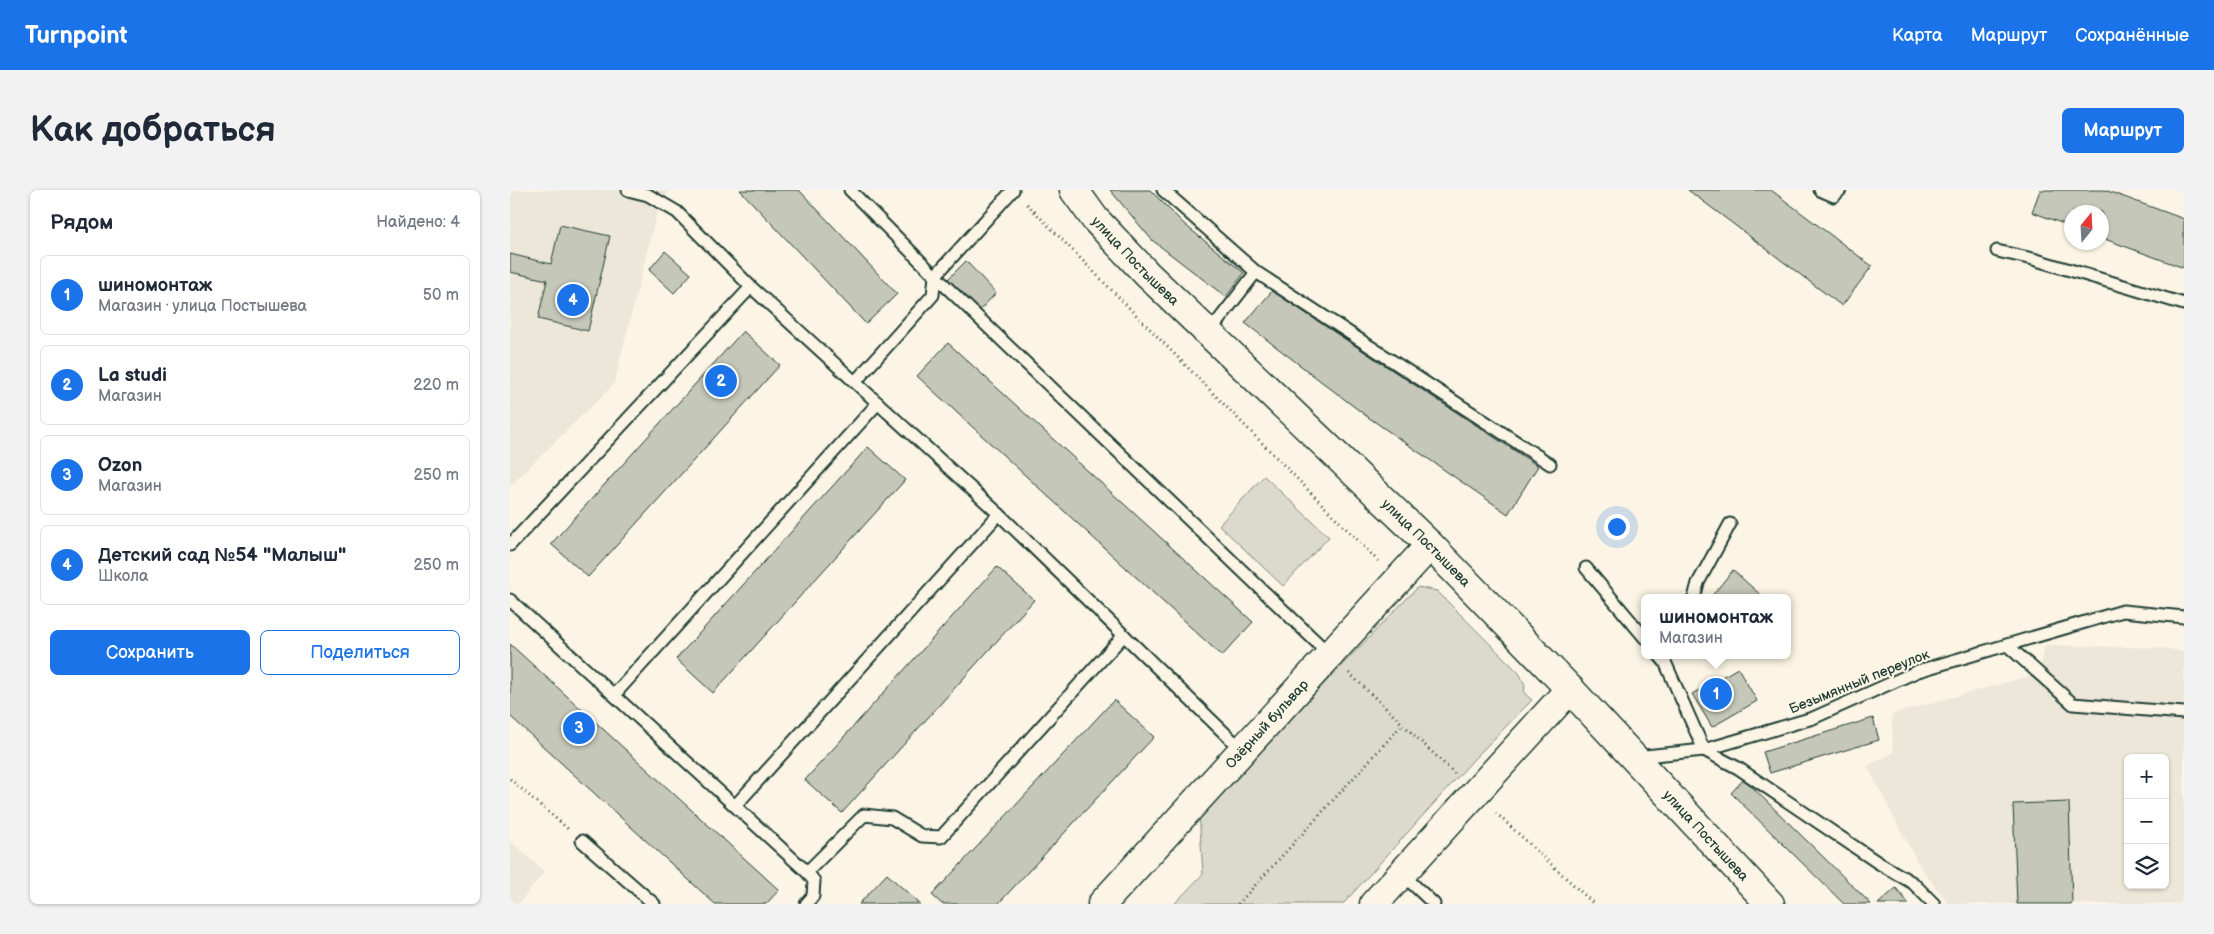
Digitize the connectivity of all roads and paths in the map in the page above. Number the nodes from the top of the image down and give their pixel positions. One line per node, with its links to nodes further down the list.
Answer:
1 (628, 190): 11 (lane)
2 (850, 190): 10 (lane)
3 (1074, 190): 13 (main road, улица Постышева)
4 (1163, 190): 9 (lane)
5 (1820, 190): 6 (lane)
6 (1840, 190)
7 (1017, 194): 10 (lane); 22 (path)
8 (1997, 251): 12 (lane)
9 (1256, 272): 13 (lane); 16 (lane)
10 (935, 276): 14 (lane); 29 (lane)
11 (751, 287): 14 (lane); 19 (lane)
12 (2184, 304)
13 (1208, 334): 20 (main road, улица Постышева)
14 (855, 382): 15 (lane)
15 (878, 403): 17 (lane); 32 (lane)
16 (1550, 464)
17 (999, 514): 27 (lane); 39 (lane)
18 (1730, 524): 23 (lane)
19 (510, 545)
20 (1430, 545): 22 (main road, Озёрный бульвар); 31 (main road, улица Постышева)
21 (1586, 568): 26 (lane)
22 (1398, 581): 29 (main road, Озёрный бульвар)
23 (1695, 594)
24 (510, 600): 32 (lane)
25 (2184, 617): 28 (lane, Безымянный переулок)
26 (1641, 633)
27 (1124, 635): 36 (lane); 41 (lane)
28 (2007, 645): 33 (lane); 35 (lane, Безымянный переулок)
29 (1330, 656): 36 (main road, Озёрный бульвар)
30 (1664, 659): 35 (lane)
31 (1570, 689): 37 (main road, улица Постышева); 42 (main road)
32 (614, 695): 39 (lane)
33 (2184, 713)
34 (1402, 725): 46 (path)
35 (1704, 750): 37 (lane, Безымянный переулок); 50 (lane)
36 (1243, 751): 45 (main road, Озёрный бульвар)
37 (1633, 757): 49 (main road, улица Постышева)
38 (510, 779): 40 (path)
39 (736, 806): 41 (lane)
40 (582, 841): 43 (lane)
41 (807, 872): 44 (lane)
42 (1402, 874): 47 (main road); 48 (lane)
43 (654, 904)
44 (806, 904)
45 (1102, 904)
46 (1238, 904)
47 (1374, 904)
48 (1434, 904)
49 (1770, 904)
50 (1934, 904)

